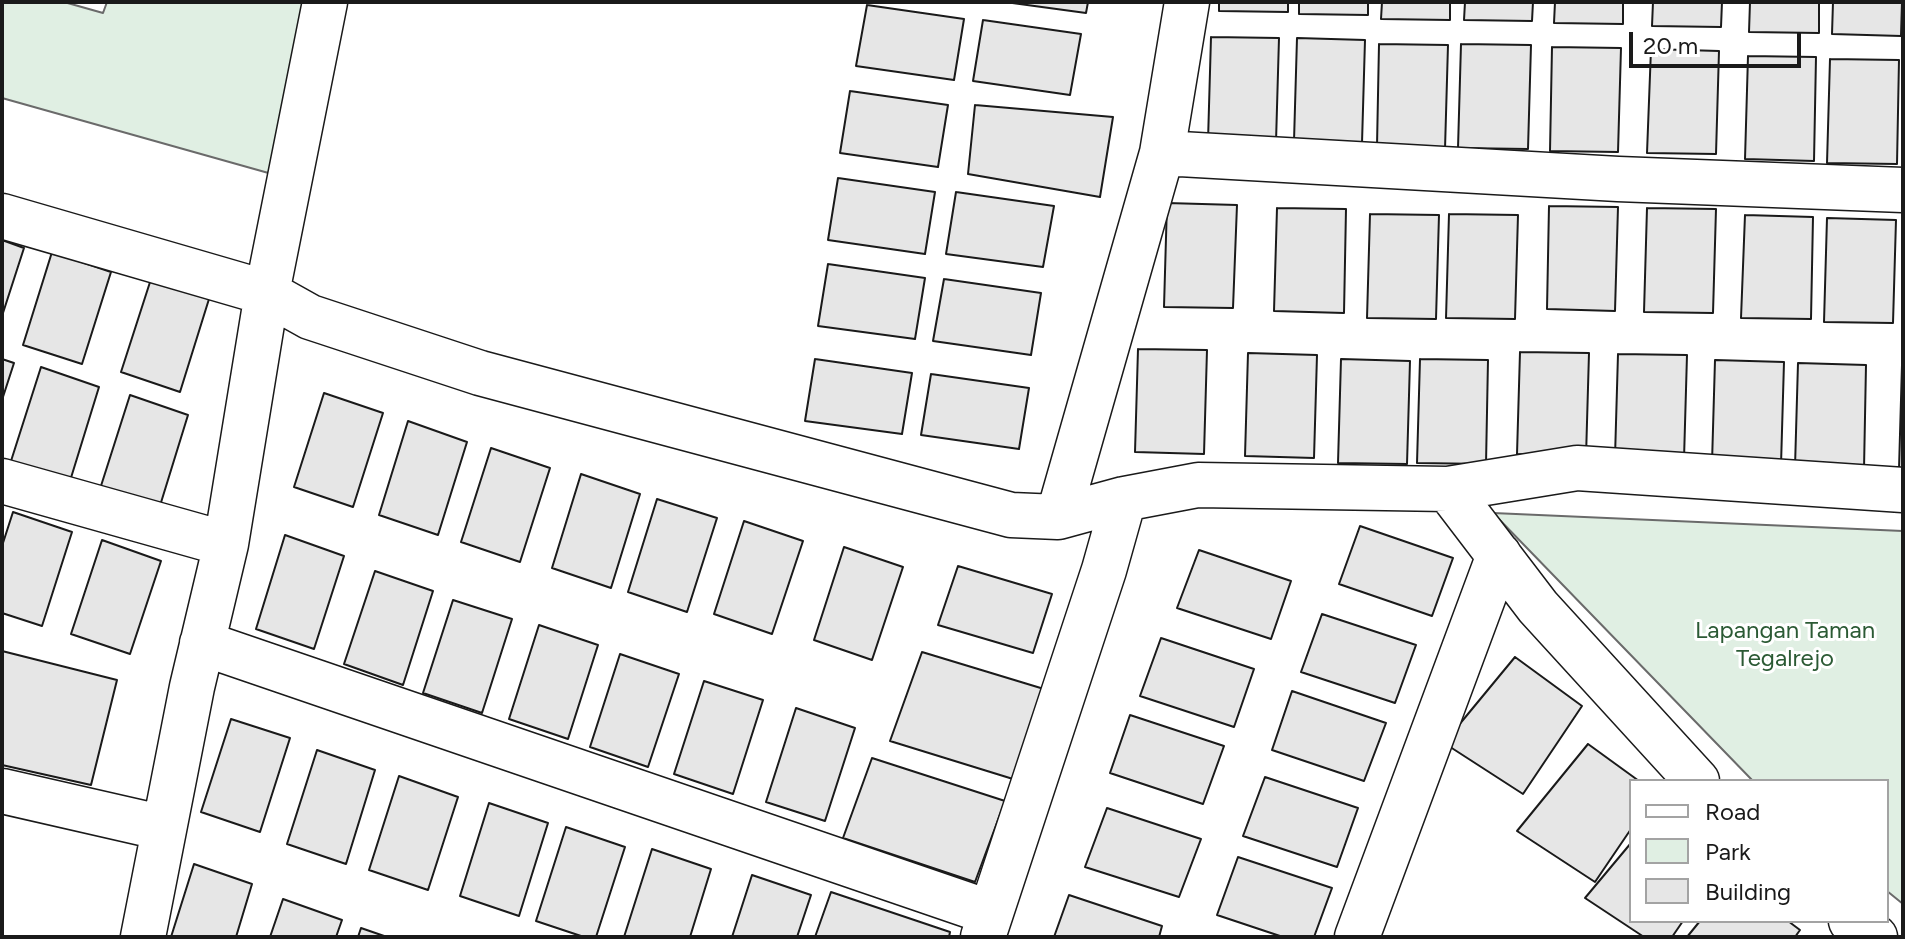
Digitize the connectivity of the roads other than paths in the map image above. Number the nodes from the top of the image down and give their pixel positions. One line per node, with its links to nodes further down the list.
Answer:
1 (325, 2): 6 (street)
2 (1187, 2): 3 (street)
3 (1162, 153): 4 (street); 11 (street)
4 (1903, 190)
5 (2, 216): 6 (street)
6 (267, 293): 11 (street); 12 (street)
7 (2, 481): 12 (street)
8 (1448, 489): 9 (street); 10 (street); 13 (street)
9 (1903, 490)
10 (1124, 499): 11 (street); 19 (street)
11 (1058, 517)
12 (226, 544): 14 (street)
13 (1499, 555): 15 (street); 21 (street)
14 (202, 643): 17 (street); 19 (street)
15 (1695, 779)
16 (2, 791): 17 (street)
17 (164, 828): 20 (street)
18 (1854, 923): 22 (street)
19 (987, 925)
20 (143, 937)
21 (1357, 937)
22 (1875, 937)

